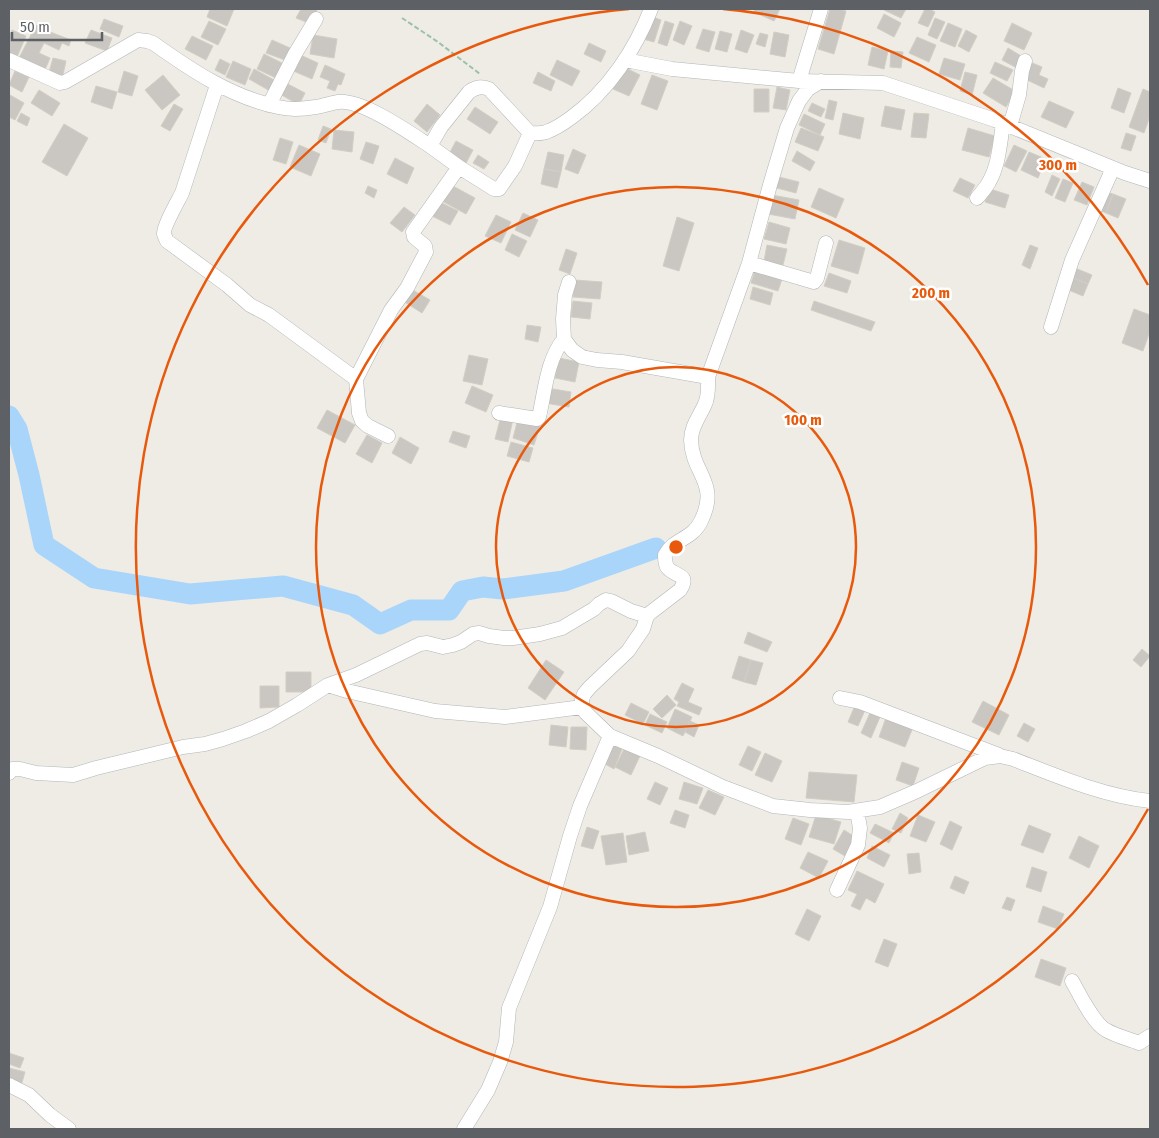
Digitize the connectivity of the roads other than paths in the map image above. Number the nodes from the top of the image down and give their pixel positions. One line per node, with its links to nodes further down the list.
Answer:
1 (651, 9): 5 (street)
2 (821, 9): 7 (street)
3 (316, 19): 10 (street)
4 (9, 60): 9 (street)
5 (624, 60): 7 (street); 12 (street)
6 (1025, 61): 11 (street)
7 (798, 81): 8 (street)
8 (821, 81): 11 (street); 19 (street)
9 (217, 85): 10 (street); 24 (street)
10 (270, 105): 13 (street)
11 (1006, 125): 15 (street); 17 (street)
12 (530, 133): 13 (street); 14 (street)
13 (430, 146): 14 (street)
14 (459, 167): 24 (street)
15 (1113, 168): 16 (street); 21 (street)
16 (1150, 181)
17 (977, 198)
18 (826, 243): 19 (street)
19 (749, 263): 23 (street)
20 (569, 282): 22 (street)
21 (1051, 327)
22 (564, 339): 23 (street); 25 (street)
23 (708, 377): 27 (street)
24 (356, 379): 26 (street)
25 (499, 413)
26 (388, 436)
27 (647, 616): 28 (street); 30 (street)
28 (328, 685): 30 (street); 33 (street)
29 (840, 698): 32 (street)
30 (582, 707): 31 (street)
31 (610, 736): 35 (street); 41 (street)
32 (1000, 756): 34 (street); 35 (street)
33 (9, 773)
34 (1150, 801)
35 (857, 810): 36 (street)
36 (837, 890)
37 (1072, 982): 38 (street)
38 (1150, 1036)
39 (9, 1085): 40 (street)
40 (70, 1129)
41 (464, 1129)

